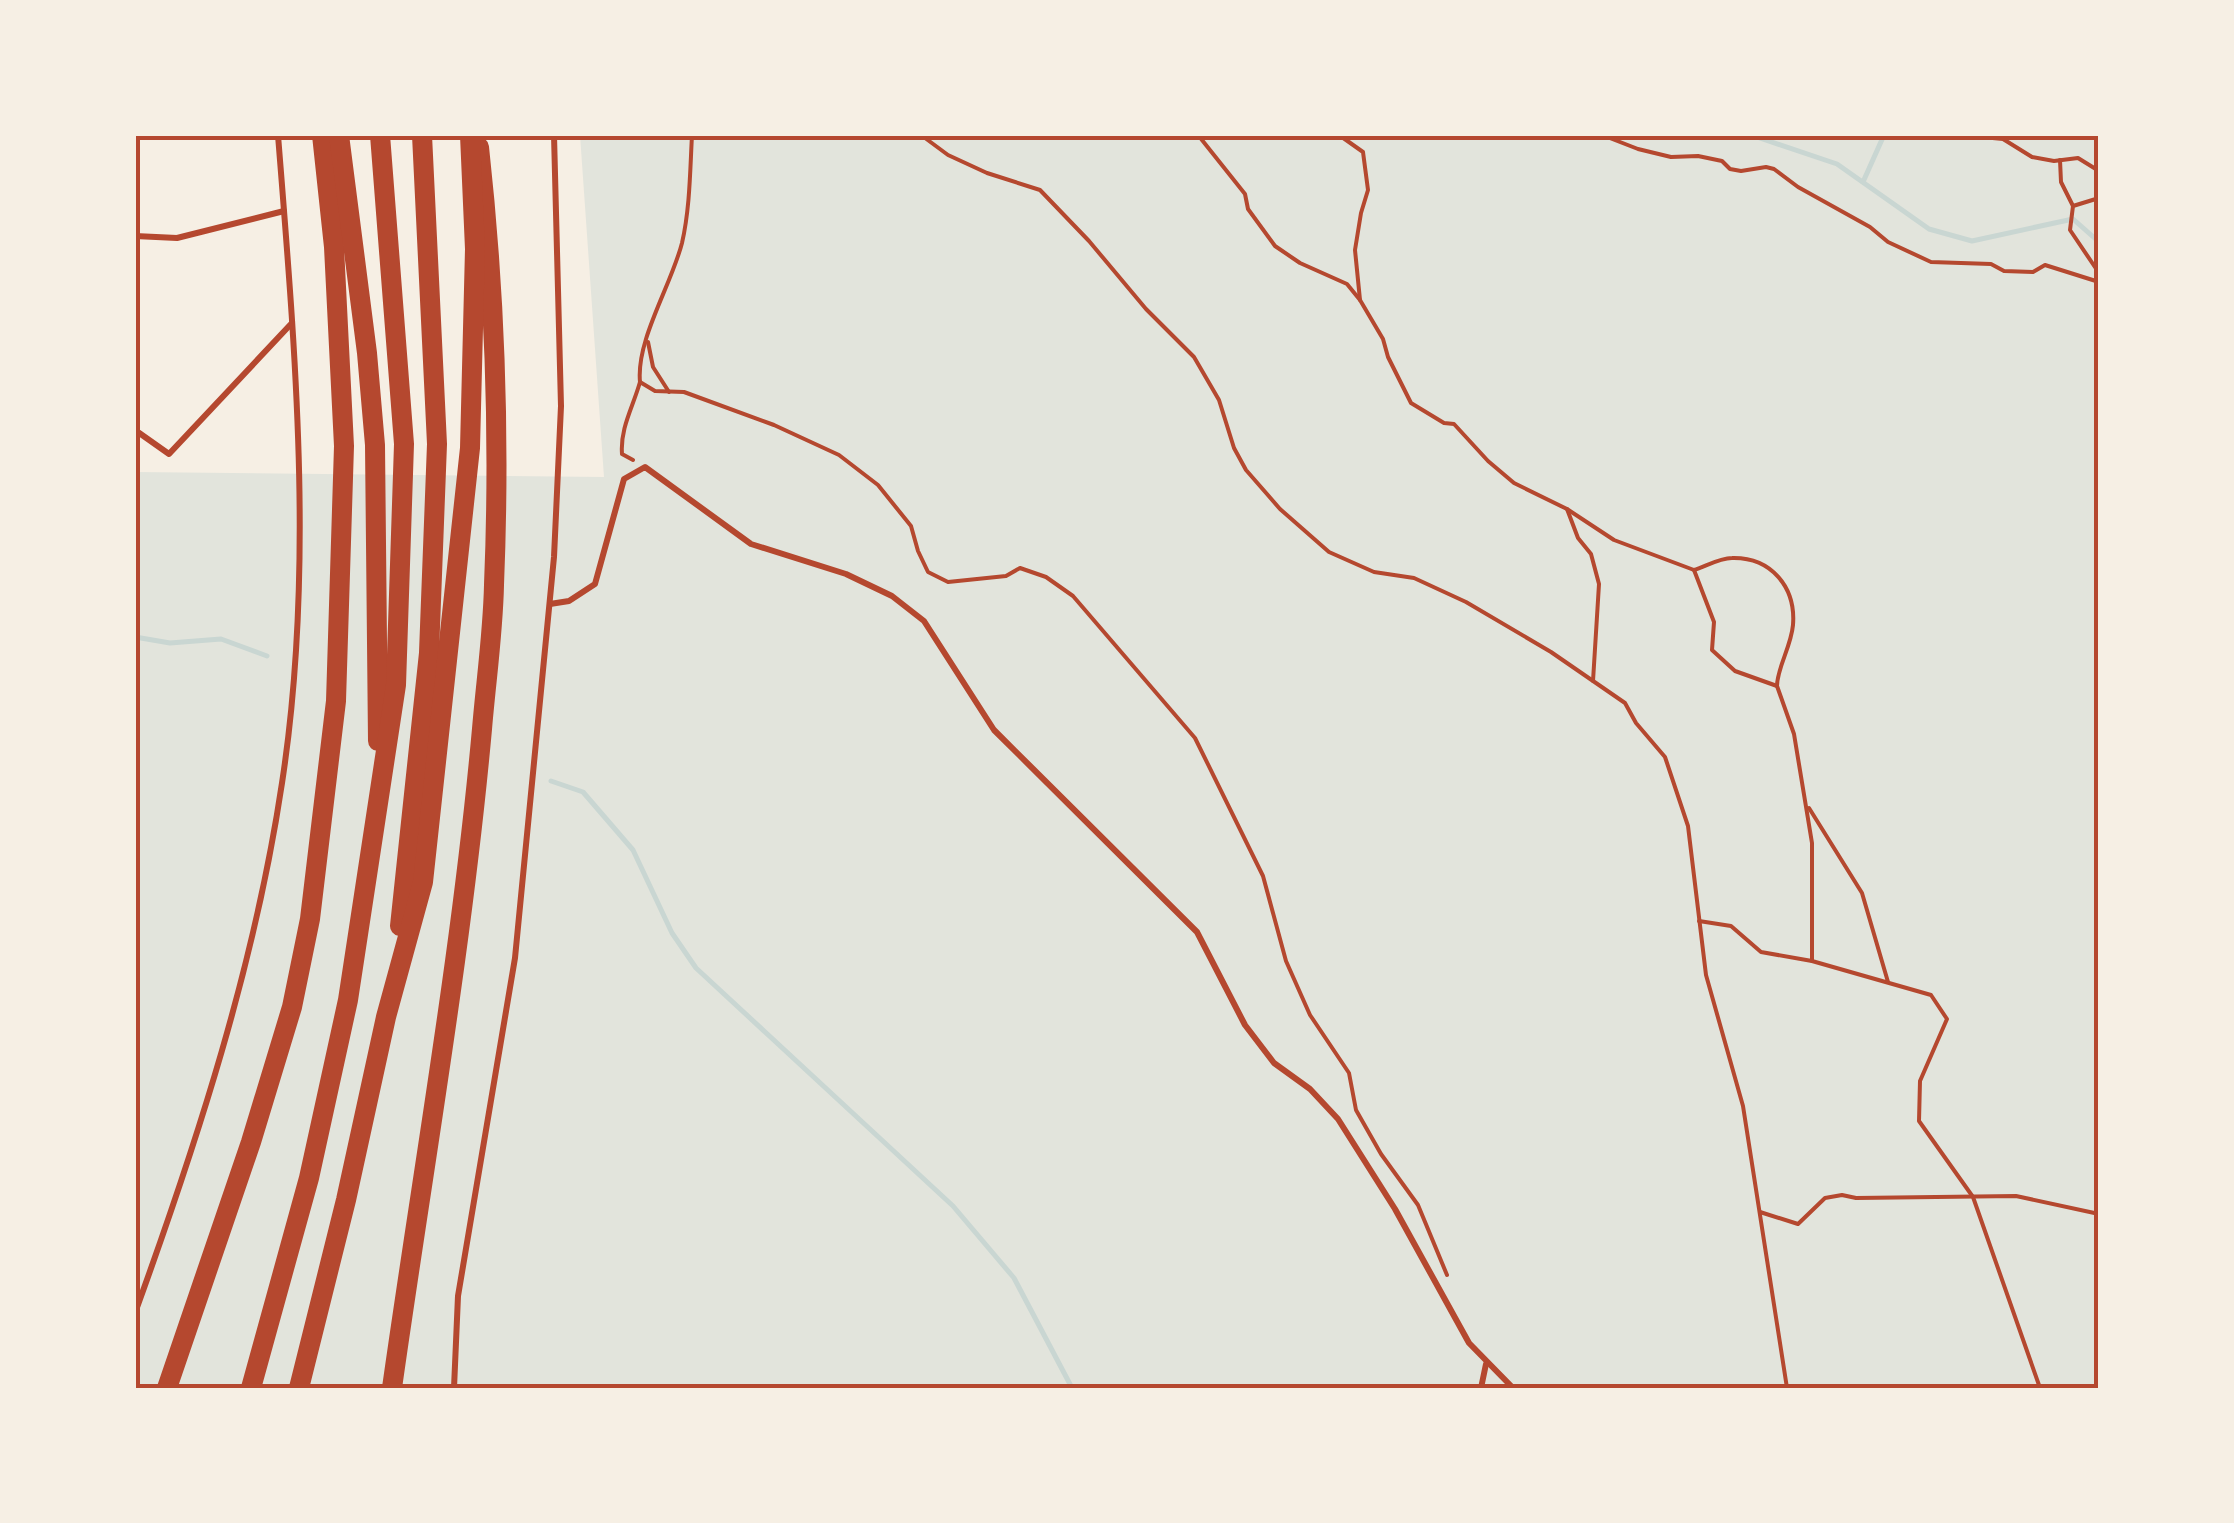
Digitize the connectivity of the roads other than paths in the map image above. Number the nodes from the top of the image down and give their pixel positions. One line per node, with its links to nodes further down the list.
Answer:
1 (278, 135): 8 (lane)
2 (322, 135): 17 (highway)
3 (338, 135): 13 (highway)
4 (380, 135): 13 (highway)
5 (422, 135): 14 (highway)
6 (474, 135): 14 (highway); 20 (highway)
7 (554, 135): 12 (lane)
8 (284, 210): 9 (lane); 10 (lane)
9 (135, 236)
10 (292, 323): 11 (lane); 15 (lane)
11 (135, 430)
12 (550, 604): 16 (lane); 21 (lane)
13 (377, 821): 18 (highway)
14 (386, 1017): 19 (highway)
15 (135, 1313)
16 (1487, 1363): 22 (lane); 23 (lane)
17 (167, 1388)
18 (251, 1388)
19 (299, 1388)
20 (392, 1388)
21 (454, 1388)
22 (1481, 1388)
23 (1512, 1388)

